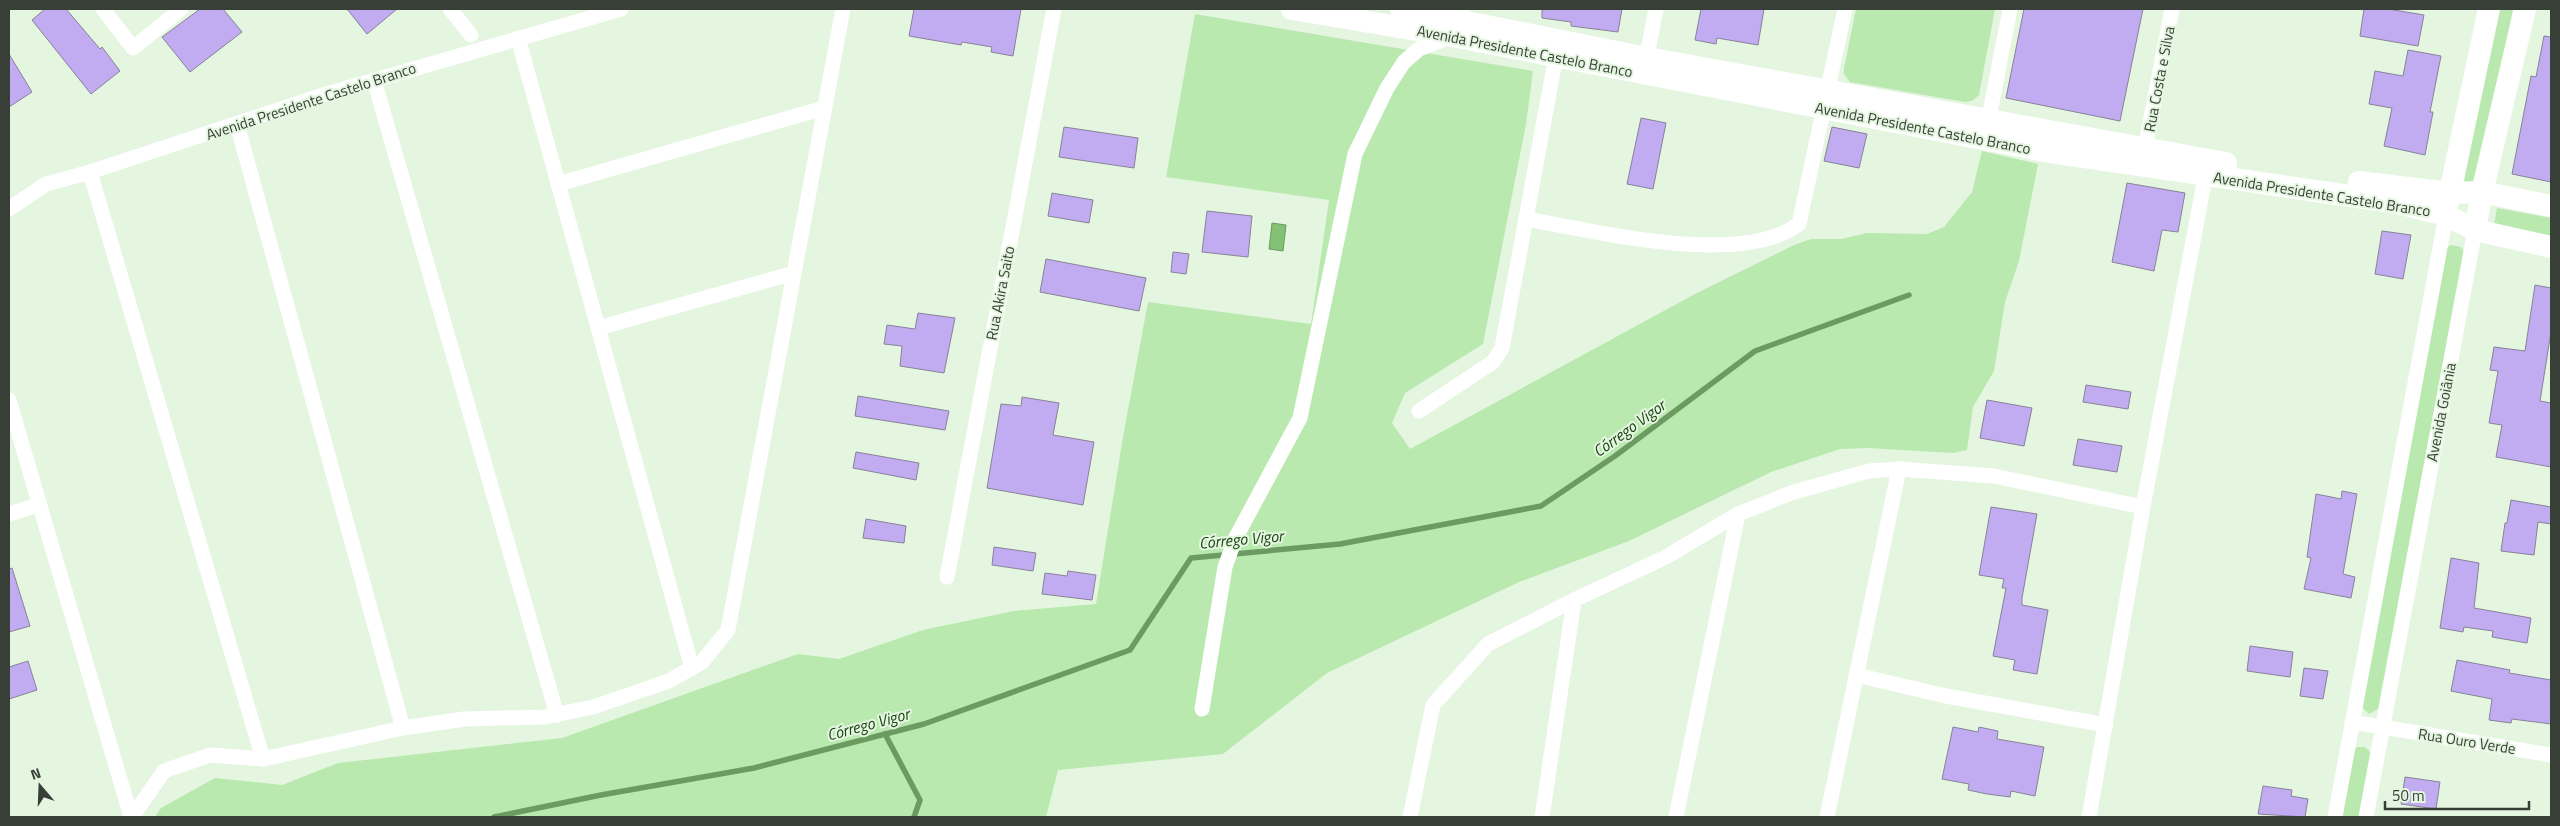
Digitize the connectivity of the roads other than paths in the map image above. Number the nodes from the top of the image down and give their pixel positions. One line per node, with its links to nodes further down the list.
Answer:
1 (103, 9): 2 (street)
2 (181, 9)
3 (450, 9): 17 (street)
4 (621, 9): 16 (street, Avenida Presidente Castelo Branco)
5 (842, 9): 22 (street)
6 (1054, 9): 46 (street, Rua Akira Saito)
7 (1292, 9): 15 (street, Avenida Presidente Castelo Branco)
8 (1401, 9): 15 (street, Avenida Presidente Castelo Branco)
9 (1656, 9): 19 (street)
10 (1845, 9): 21 (street)
11 (2010, 9): 24 (street)
12 (2172, 9): 25 (street, Rua Costa e Silva)
13 (2489, 9): 30 (street, Avenida Goiânia)
14 (2526, 9): 29 (street, Avenida Goiânia)
15 (1459, 21): 18 (street, Avenida Presidente Castelo Branco); 19 (street, Avenida Presidente Castelo Branco); 50 (street)
16 (518, 38): 17 (street, Avenida Presidente Castelo Branco); 28 (street)
17 (476, 43): 20 (street, Avenida Presidente Castelo Branco)
18 (1556, 56): 19 (street, Avenida Presidente Castelo Branco); 34 (street)
19 (1645, 66): 21 (street, Avenida Presidente Castelo Branco)
20 (374, 80): 23 (street, Avenida Presidente Castelo Branco); 51 (street)
21 (1826, 100): 24 (street, Avenida Presidente Castelo Branco); 34 (street)
22 (824, 108): 28 (street); 37 (street)
23 (238, 124): 27 (street, Avenida Presidente Castelo Branco); 55 (street)
24 (1987, 129): 25 (street, Avenida Presidente Castelo Branco); 26 (street, Avenida Presidente Castelo Branco)
25 (2146, 149): 26 (street, Avenida Presidente Castelo Branco)
26 (2207, 168): 30 (street, Avenida Presidente Castelo Branco); 33 (street, Avenida Presidente Castelo Branco); 43 (street)
27 (90, 172): 32 (street, Avenida Presidente Castelo Branco); 57 (street)
28 (558, 184): 38 (street)
29 (2482, 192): 30 (street, Avenida Presidente Castelo Branco); 31 (street, Avenida Presidente Castelo Branco); 35 (street, Avenida Goiânia)
30 (2449, 193): 33 (street, Avenida Goiânia)
31 (2551, 206)
32 (9, 210)
33 (2446, 215): 35 (street, Avenida Presidente Castelo Branco); 52 (street, Avenida Goiânia)
34 (1526, 218): 40 (street)
35 (2475, 230): 36 (street, Avenida Presidente Castelo Branco); 54 (street, Avenida Goiânia)
36 (2551, 247)
37 (794, 273): 38 (street); 48 (street)
38 (598, 328): 48 (street)
39 (9, 400): 42 (street)
40 (1418, 411)
41 (1899, 470): 43 (street); 45 (street); 49 (street)
42 (38, 505): 44 (street); 58 (street)
43 (2143, 507): 53 (street)
44 (9, 514)
45 (1738, 514): 47 (street); 61 (street)
46 (947, 577)
47 (1574, 600): 59 (street); 60 (street)
48 (692, 668): 51 (street)
49 (1856, 675): 53 (street); 62 (street)
50 (1202, 709)
51 (557, 715): 55 (street)
52 (2352, 722): 54 (street, Rua Ouro Verde); 64 (street, Avenida Goiânia)
53 (2106, 725): 63 (street)
54 (2382, 727): 56 (street, Rua Ouro Verde); 65 (street, Avenida Goiânia)
55 (403, 728): 57 (street)
56 (2551, 755)
57 (263, 759): 58 (street)
58 (131, 817)
59 (1410, 817)
60 (1542, 817)
61 (1676, 817)
62 (1827, 817)
63 (2089, 817)
64 (2335, 817)
65 (2366, 817)

